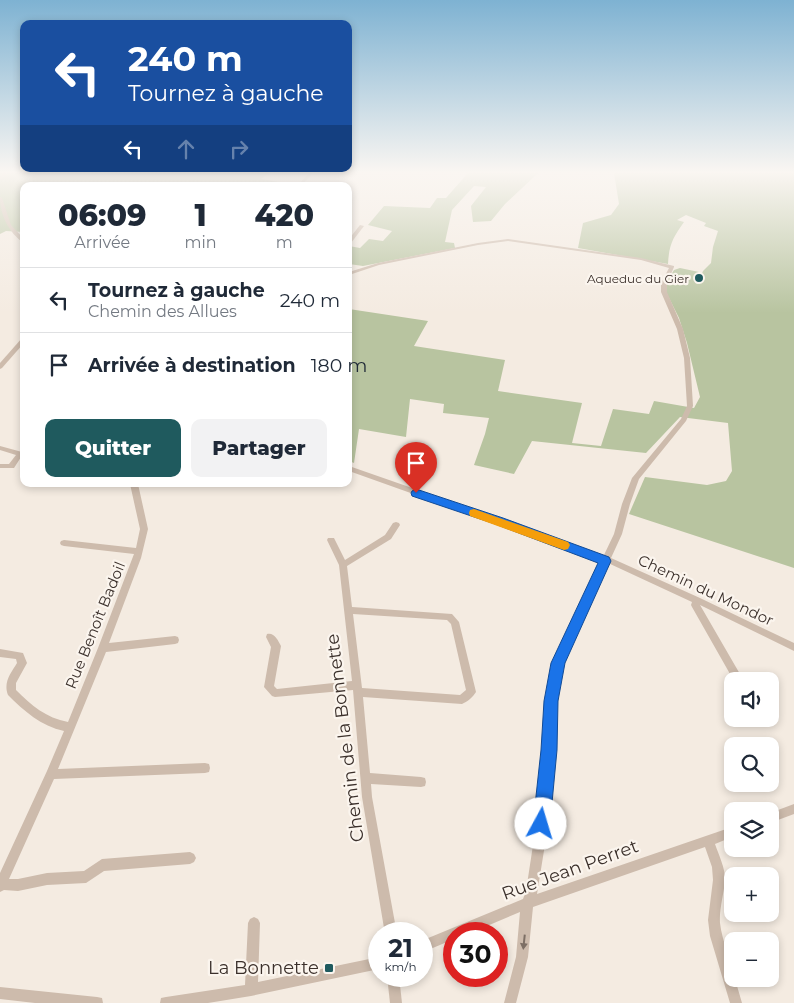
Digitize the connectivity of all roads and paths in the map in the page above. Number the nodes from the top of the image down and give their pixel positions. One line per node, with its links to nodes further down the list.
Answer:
1 (7, 220): 3 (street)
2 (362, 226): 4 (street)
3 (20, 237)
4 (352, 238)
5 (352, 273): 16 (street)
6 (20, 344): 7 (street)
7 (0, 367)
8 (0, 448): 9 (street)
9 (0, 466)
10 (352, 469): 16 (street, Chemin du Mondor)
11 (135, 487): 15 (street, Rue Benoît Badoil)
12 (396, 525): 17 (street)
13 (331, 540): 17 (street, Chemin de la Bonnette)
14 (64, 543): 15 (street)
15 (139, 551): 23 (street, Rue Benoît Badoil)
16 (605, 561): 18 (street, Chemin du Mondor); 38 (street)
17 (343, 565): 19 (street, Chemin de la Bonnette)
18 (697, 600): 22 (street, Chemin du Mondor); 25 (street)
19 (348, 610): 26 (street, Chemin de la Bonnette); 26 (street)
20 (270, 637): 26 (street)
21 (175, 640): 23 (street)
22 (794, 647)
23 (103, 648): 27 (street, Rue Benoît Badoil)
24 (0, 653): 27 (street)
25 (734, 672)
26 (357, 688): 30 (street, Chemin de la Bonnette)
27 (70, 727): 29 (street, Rue Benoît Badoil)
28 (205, 768): 29 (street)
29 (51, 774): 37 (street, Rue Benoît Badoil)
30 (365, 778): 31 (street); 39 (street, Chemin de la Bonnette)
31 (421, 782)
32 (794, 809): 33 (street)
33 (779, 815)
34 (724, 835): 35 (street, Rue Jean Perret)
35 (708, 841): 38 (street, Rue Jean Perret); 50 (street)
36 (190, 858): 37 (street)
37 (0, 885)
38 (527, 902): 41 (street, Rue Jean Perret); 49 (street, one-way to 49)
39 (389, 922)
40 (254, 923): 44 (street)
41 (433, 942)
42 (368, 964): 44 (street)
43 (394, 987): 48 (street)
44 (251, 990): 47 (street)
45 (0, 993): 46 (street)
46 (97, 1003)
47 (166, 1003)
48 (396, 1003)
49 (510, 1003)
50 (736, 1003)

